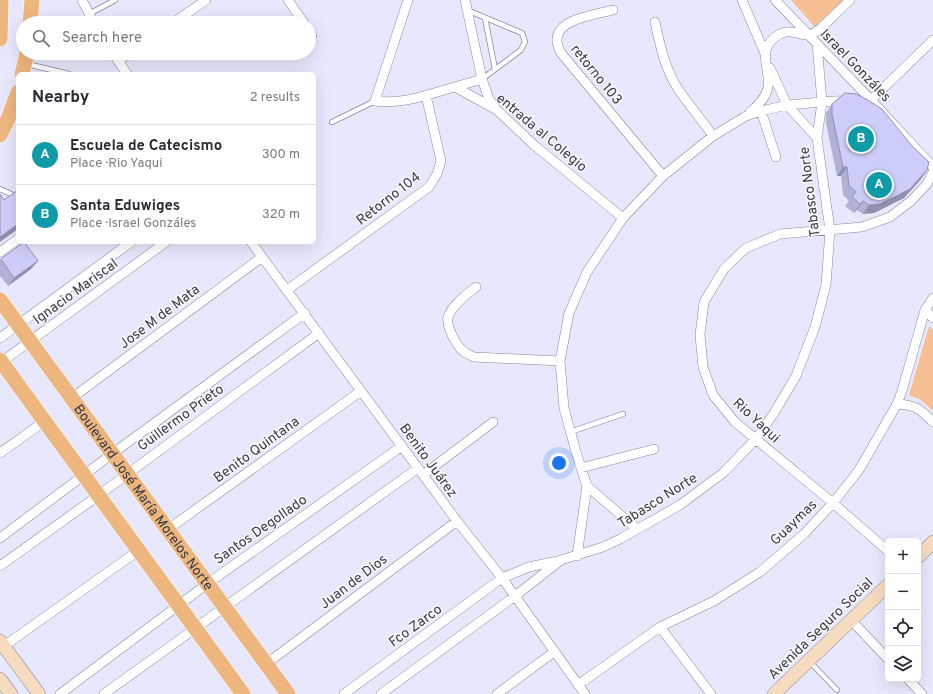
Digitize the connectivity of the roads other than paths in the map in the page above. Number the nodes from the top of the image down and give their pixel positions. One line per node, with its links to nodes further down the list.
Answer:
1 (1, 0): 21 (main road)
2 (32, 0): 15 (main road)
3 (82, 0): 14 (street)
4 (114, 0): 14 (lane)
5 (206, 0): 16 (street)
6 (288, 0): 17 (street)
7 (408, 0): 35 (street)
8 (465, 0): 12 (street)
9 (775, 0): 20 (street, Israel Gonzáles)
10 (850, 0): 20 (street)
11 (742, 1): 24 (street)
12 (467, 10): 18 (lane); 30 (street)
13 (613, 10): 48 (street, retorno 103)
14 (90, 14)
15 (31, 16)
16 (183, 16)
17 (299, 16)
18 (486, 18): 27 (lane); 27 (lane)
19 (655, 22): 43 (street)
20 (808, 35): 23 (street, Israel Gonzáles); 24 (street)
21 (0, 39)
22 (933, 40): 34 (street)
23 (817, 44): 34 (street, Israel Gonzáles); 36 (street, Tabasco Norte)
24 (764, 52): 37 (street, Tabasco Norte); 40 (street)
25 (118, 61): 29 (street)
26 (25, 63): 28 (lane)
27 (495, 69): 30 (lane)
28 (61, 72)
29 (126, 72)
30 (482, 79): 31 (street); 38 (street)
31 (455, 87): 32 (street); 38 (street, entrada al Colegio)
32 (426, 95): 35 (street); 60 (street, Retorno 104)
33 (16, 100): 42 (main road)
34 (871, 100): 36 (street); 46 (street, Israel Gonzáles)
35 (375, 101): 41 (lane)
36 (822, 102): 37 (street); 44 (street, Tabasco Norte)
37 (787, 105): 39 (street); 44 (street, Tabasco Norte)
38 (497, 110): 51 (street, entrada al Colegio)
39 (760, 111): 40 (street); 45 (street)
40 (746, 116): 43 (street)
41 (332, 122)
42 (0, 136)
43 (713, 136): 48 (street)
44 (816, 138): 52 (street, Tabasco Norte)
45 (776, 157)
46 (933, 167)
47 (933, 172): 52 (street, Rio Yaqui)
48 (663, 176): 51 (street)
49 (0, 189): 50 (lane)
50 (11, 194)
51 (623, 218): 71 (street)
52 (830, 230): 80 (street, Tabasco Norte); 80 (street, Rio Yaqui)
53 (16, 240): 57 (street)
54 (128, 244): 66 (street, Ignacio Mariscal)
55 (163, 244): 69 (street, Ignacio Mariscal)
56 (252, 244): 58 (street, Benito Juárez)
57 (0, 252)
58 (262, 257): 60 (street, Benito Juárez); 73 (street, Jose M de Mata)
59 (476, 287): 71 (street)
60 (287, 290): 64 (street, Benito Juárez)
61 (933, 298): 63 (street, Guaymas)
62 (0, 300): 66 (main road, Boulevard José María Morelos Norte)
63 (925, 310): 65 (street); 74 (street, Guaymas)
64 (305, 313): 67 (street, Benito Juárez); 84 (street, Guillermo Prieto)
65 (933, 318)
66 (18, 325): 68 (street, Ignacio Mariscal); 69 (main road, Boulevard José María Morelos Norte)
67 (319, 333): 72 (street, Benito Juárez); 87 (street, Guillermo Prieto)
68 (0, 338)
69 (31, 341): 70 (street, Ignacio Mariscal); 73 (main road, Boulevard José María Morelos Norte)
70 (0, 361): 76 (main road)
71 (560, 361): 79 (street)
72 (361, 391): 81 (street, Benito Juárez); 94 (street, Benito Quintana)
73 (72, 398): 84 (main road, Boulevard José María Morelos Norte)
74 (897, 404): 78 (street); 91 (street, Guaymas)
75 (623, 414): 79 (lane)
76 (45, 422): 83 (street); 88 (main road)
77 (492, 422): 86 (street)
78 (933, 422)
79 (570, 432): 85 (street)
80 (756, 439): 91 (street, Rio Yaqui); 93 (street, Tabasco Norte)
81 (402, 446): 86 (street, Benito Juárez); 102 (street, Santos Degollado)
82 (654, 449): 85 (street)
83 (0, 453)
84 (112, 454): 87 (main road, Boulevard José María Morelos Norte); 88 (street, Guillermo Prieto)
85 (582, 468): 89 (street)
86 (420, 471): 92 (street, Benito Juárez); 106 (street)
87 (127, 474): 90 (street, Guillermo Prieto); 94 (main road, Boulevard José María Morelos Norte)
88 (84, 475): 90 (main road); 95 (street, Guillermo Prieto)
89 (587, 486): 93 (street); 98 (street)
90 (99, 495): 97 (main road); 100 (street, Guillermo Prieto)
91 (833, 503): 96 (street, Rio Yaqui); 108 (street, Guaymas)
92 (458, 522): 101 (street, Benito Juárez); 114 (street, Juan de Dios)
93 (638, 529): 98 (street, Tabasco Norte)
94 (167, 530): 102 (main road, Boulevard José María Morelos Norte)
95 (0, 538)
96 (885, 548)
97 (138, 551): 105 (main road); 110 (street)
98 (577, 556): 99 (street, Tabasco Norte)
99 (561, 560): 101 (street, Fco Zarco); 104 (street, Tabasco Norte)
100 (0, 566)
101 (502, 578): 104 (street, Benito Juárez); 125 (street, Fco Zarco)
102 (207, 584): 105 (street, Santos Degollado); 106 (main road, Boulevard José María Morelos Norte)
103 (885, 588): 107 (street, Avenida Seguro Social)
104 (515, 596): 111 (street, Benito Juárez); 126 (street)
105 (178, 605): 109 (main road); 122 (street, Santos Degollado)
106 (224, 607): 109 (street); 114 (main road, Boulevard José María Morelos Norte)
107 (851, 620): 112 (street); 113 (street, Avenida Seguro Social)
108 (660, 627): 117 (street, Guaymas); 129 (street)
109 (194, 628): 119 (main road); 123 (street)
110 (2, 644): 121 (street)
111 (554, 652): 117 (street, Benito Juárez); 127 (street)
112 (885, 656)
113 (809, 660): 118 (lane); 130 (street, Avenida Seguro Social)
114 (266, 664): 124 (main road, Boulevard José María Morelos Norte)
115 (0, 679): 120 (street)
116 (911, 682): 131 (street)
117 (578, 685): 128 (street, Benito Juárez)
118 (837, 690)
119 (237, 692)
120 (11, 694)
121 (39, 694)
122 (60, 694)
123 (104, 694)
124 (288, 694)
125 (344, 694)
126 (381, 694)
127 (497, 694)
128 (585, 694)
129 (711, 694)
130 (775, 694)
131 (922, 694)

